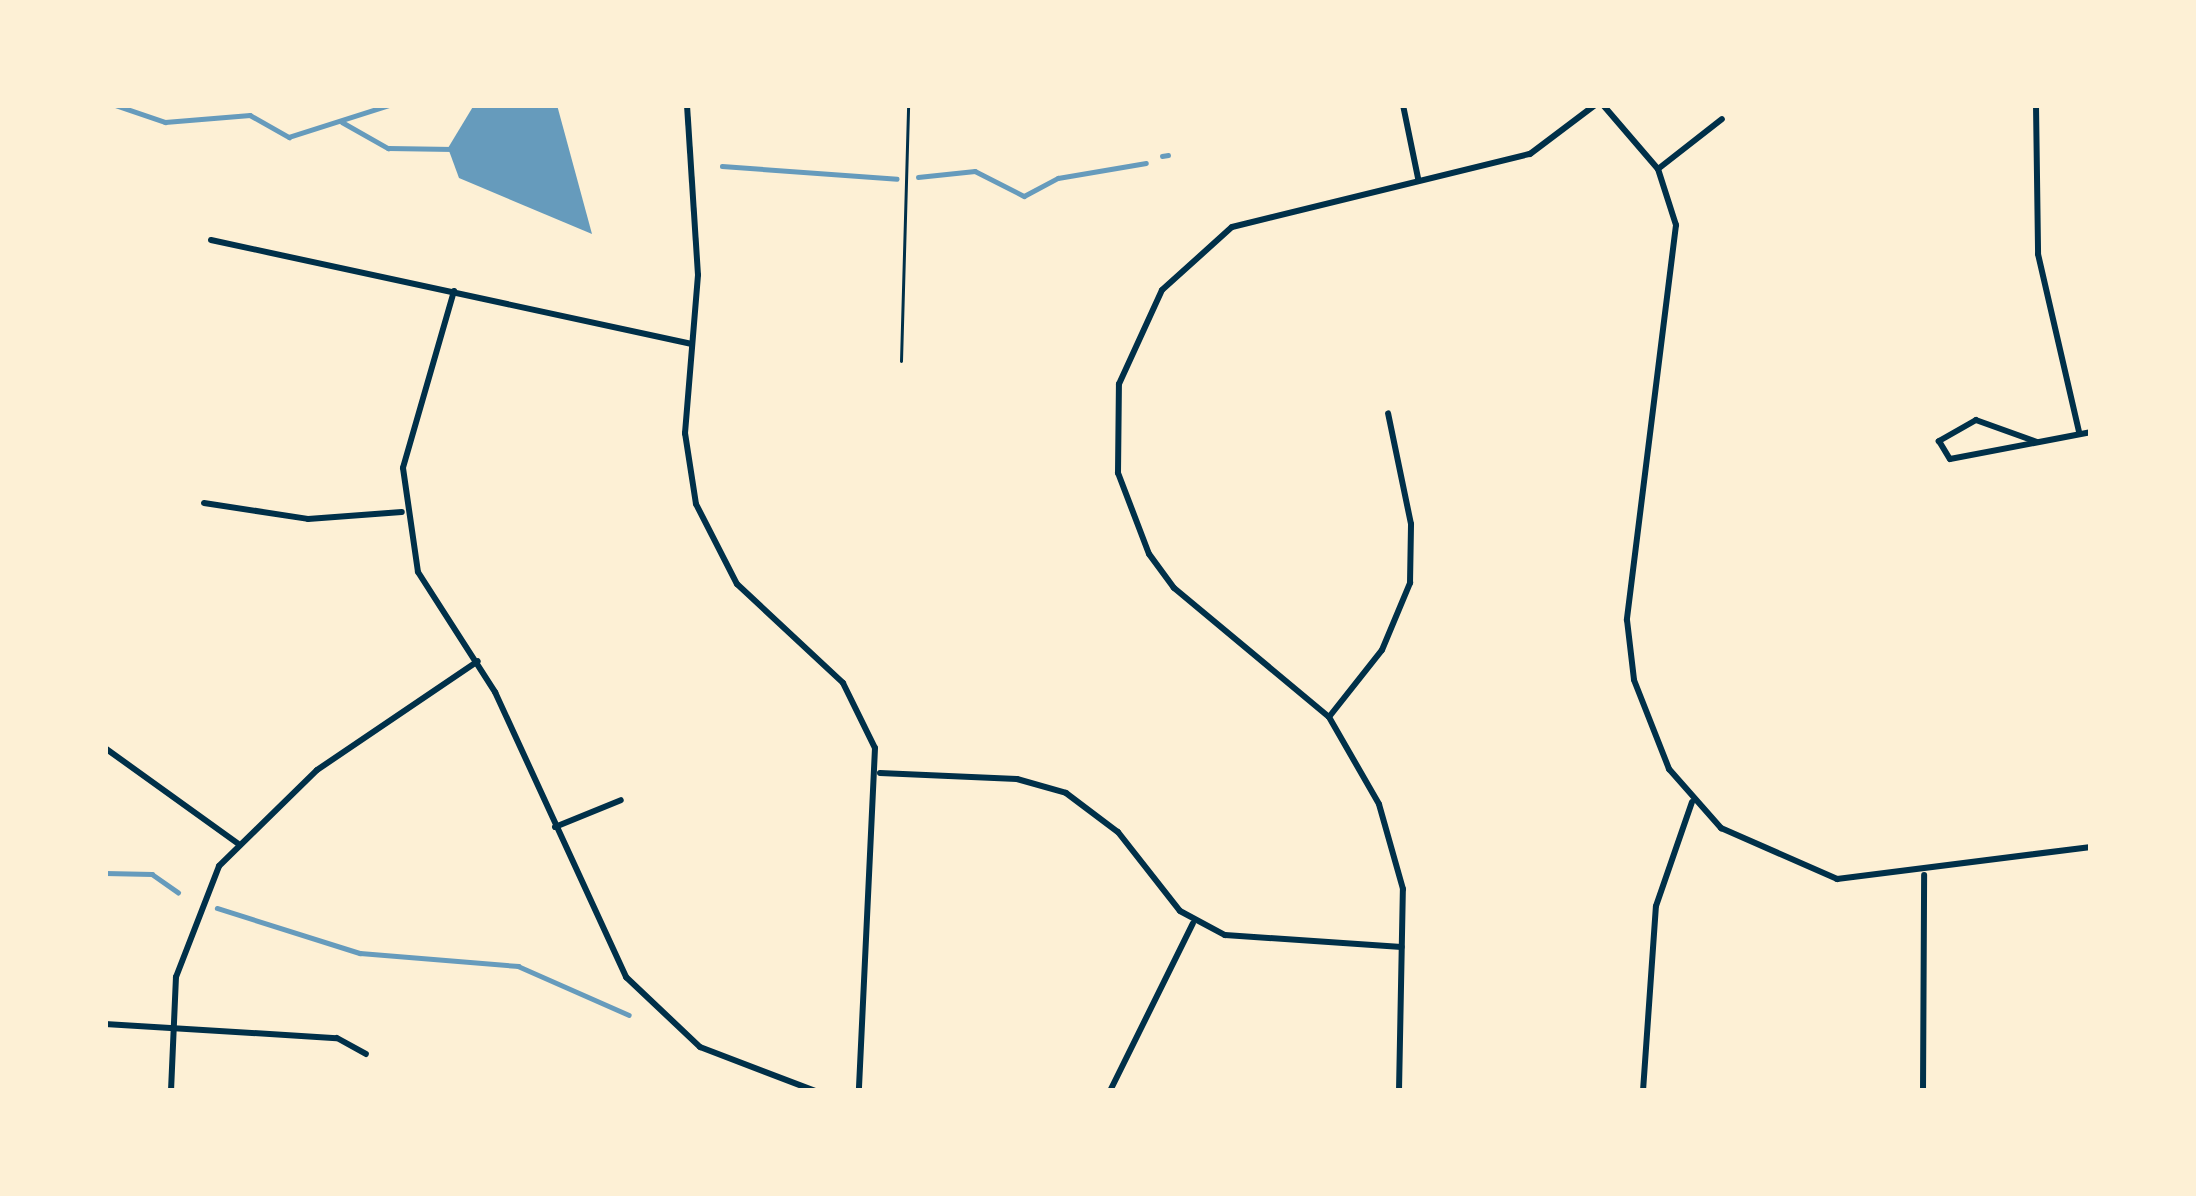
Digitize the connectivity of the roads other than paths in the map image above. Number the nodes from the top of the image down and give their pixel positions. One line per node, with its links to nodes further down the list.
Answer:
1 (687, 105): 10 (street)
2 (1403, 105): 7 (street)
3 (1599, 105): 6 (street); 7 (street)
4 (2036, 105): 12 (street)
5 (1722, 119): 6 (street)
6 (1658, 170): 22 (street)
7 (1418, 178): 18 (street)
8 (211, 240): 9 (street)
9 (454, 291): 10 (street); 16 (street)
10 (692, 344): 20 (street)
11 (1388, 412): 18 (street)
12 (2079, 432): 13 (street); 14 (street)
13 (2091, 432)
14 (2038, 442): 14 (street)
15 (205, 503): 16 (street)
16 (402, 512): 17 (street)
17 (478, 662): 23 (street); 24 (street)
18 (1329, 717): 28 (street)
19 (105, 748): 24 (street)
20 (878, 773): 27 (street); 34 (street)
21 (621, 800): 23 (street)
22 (1693, 802): 26 (street); 37 (street)
23 (555, 827): 33 (street)
24 (237, 843): 30 (street)
25 (2091, 847): 26 (street)
26 (1924, 875): 38 (street)
27 (1194, 922): 28 (street); 35 (street)
28 (1402, 947): 36 (street)
29 (105, 1024): 30 (street)
30 (171, 1033): 31 (street); 32 (street)
31 (366, 1054)
32 (171, 1091)
33 (815, 1091)
34 (859, 1091)
35 (1110, 1091)
36 (1399, 1091)
37 (1643, 1091)
38 (1923, 1091)

